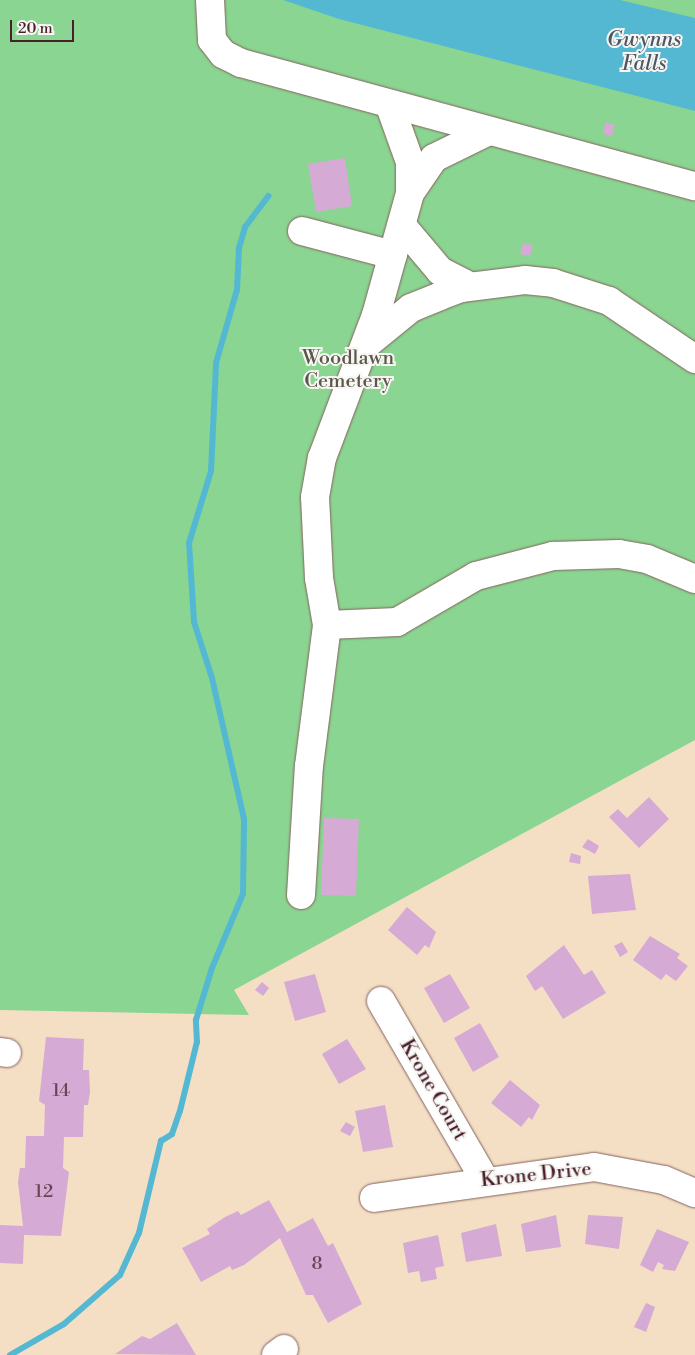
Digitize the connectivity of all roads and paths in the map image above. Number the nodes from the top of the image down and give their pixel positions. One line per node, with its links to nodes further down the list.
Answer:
1 (210, 0): 2 (street)
2 (390, 106): 3 (street); 5 (street)
3 (487, 132): 4 (street); 5 (street)
4 (695, 186)
5 (410, 193): 6 (street)
6 (403, 227): 8 (street); 9 (street)
7 (302, 231): 8 (street)
8 (393, 256): 10 (street)
9 (470, 286): 10 (street); 11 (street)
10 (366, 345): 13 (street)
11 (695, 359)
12 (695, 579): 13 (street)
13 (327, 625): 14 (street)
14 (300, 895)
15 (382, 1001): 16 (street, Krone Court)
16 (484, 1179): 17 (street, Krone Drive); 18 (street, Krone Drive)
17 (695, 1193)
18 (374, 1198)

